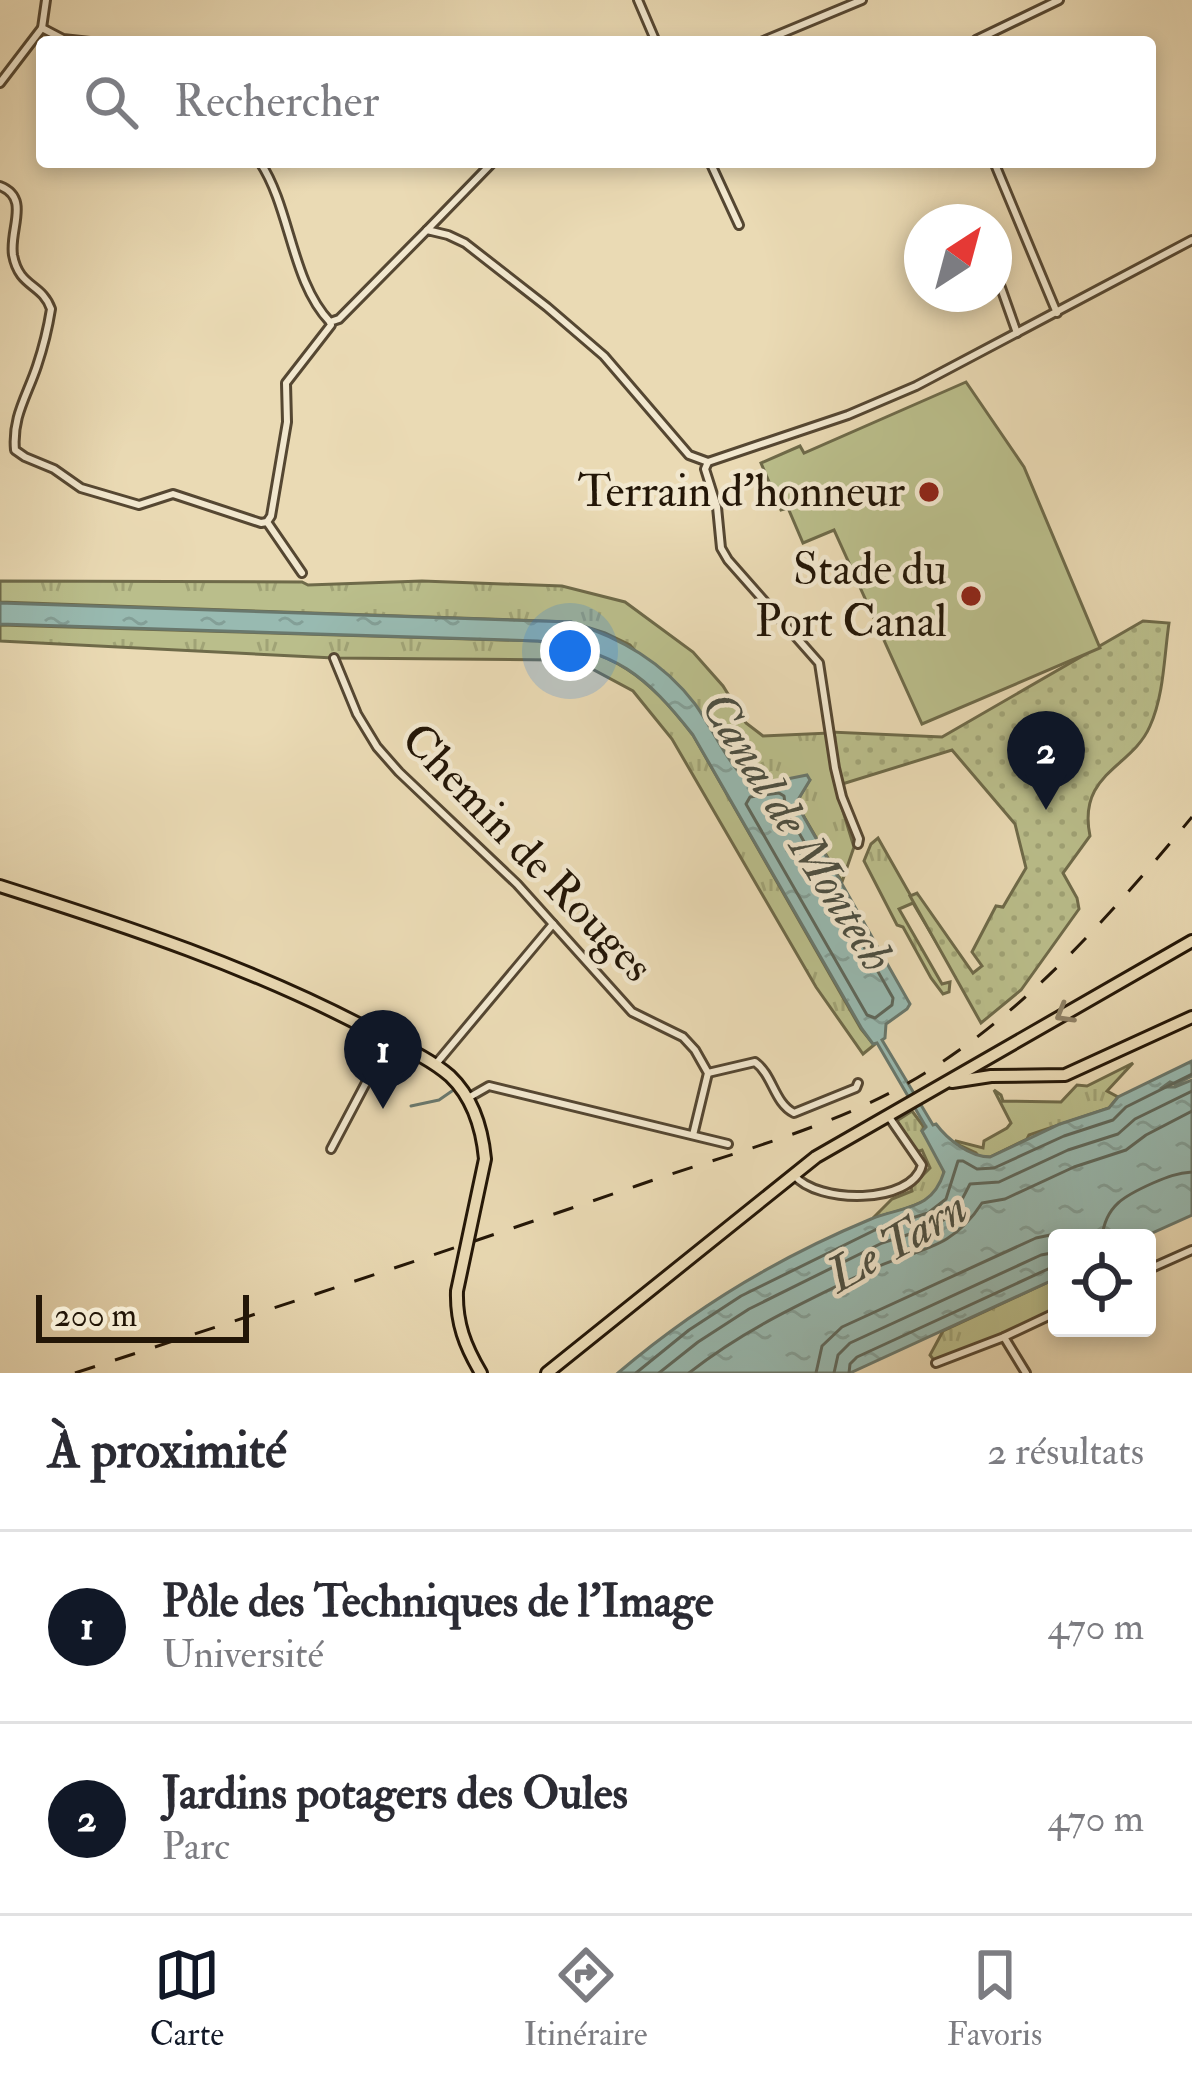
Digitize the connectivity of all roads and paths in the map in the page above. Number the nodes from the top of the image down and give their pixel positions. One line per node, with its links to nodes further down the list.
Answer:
1 (46, 0): 6 (street)
2 (638, 0): 8 (street)
3 (862, 0): 5 (street)
4 (1059, 0): 10 (street)
5 (842, 4): 9 (street)
6 (42, 28): 7 (street); 11 (street)
7 (57, 36)
8 (653, 36)
9 (773, 36)
10 (984, 36)
11 (0, 83)
12 (263, 168): 22 (street)
13 (487, 168): 18 (street)
14 (713, 168): 17 (street)
15 (997, 168): 21 (street)
16 (0, 186): 25 (street)
17 (739, 225)
18 (427, 230): 22 (street); 24 (street)
19 (1192, 240): 21 (street)
20 (1009, 312): 23 (street)
21 (1058, 313): 23 (street)
22 (330, 322): 25 (street)
23 (1017, 334): 24 (street)
24 (708, 461): 28 (street)
25 (267, 522): 26 (street)
26 (302, 573)
27 (334, 658): 30 (street, Chemin de Rouges)
28 (858, 844)
29 (0, 886): 33 (main road)
30 (554, 924): 35 (street); 36 (street, Chemin de Rouges)
31 (1190, 946): 34 (main road, one-way to 34)
32 (1192, 1017): 37 (main road)
33 (389, 1040): 35 (main road); 44 (street)
34 (996, 1052): 37 (main road); 39 (main road)
35 (435, 1065): 40 (main road)
36 (708, 1072): 38 (street); 42 (street)
37 (998, 1077): 39 (main road)
38 (858, 1083)
39 (938, 1087): 41 (main road)
40 (468, 1098): 42 (street); 52 (main road)
41 (889, 1117): 45 (main road); 45 (street)
42 (693, 1135): 43 (street)
43 (728, 1144)
44 (331, 1149)
45 (794, 1175): 51 (main road)
46 (1192, 1250): 47 (street)
47 (1156, 1266)
48 (1048, 1316): 49 (street)
49 (1004, 1337): 50 (street); 53 (street)
50 (936, 1363)
51 (548, 1370)
52 (481, 1371)
53 (1026, 1373)

